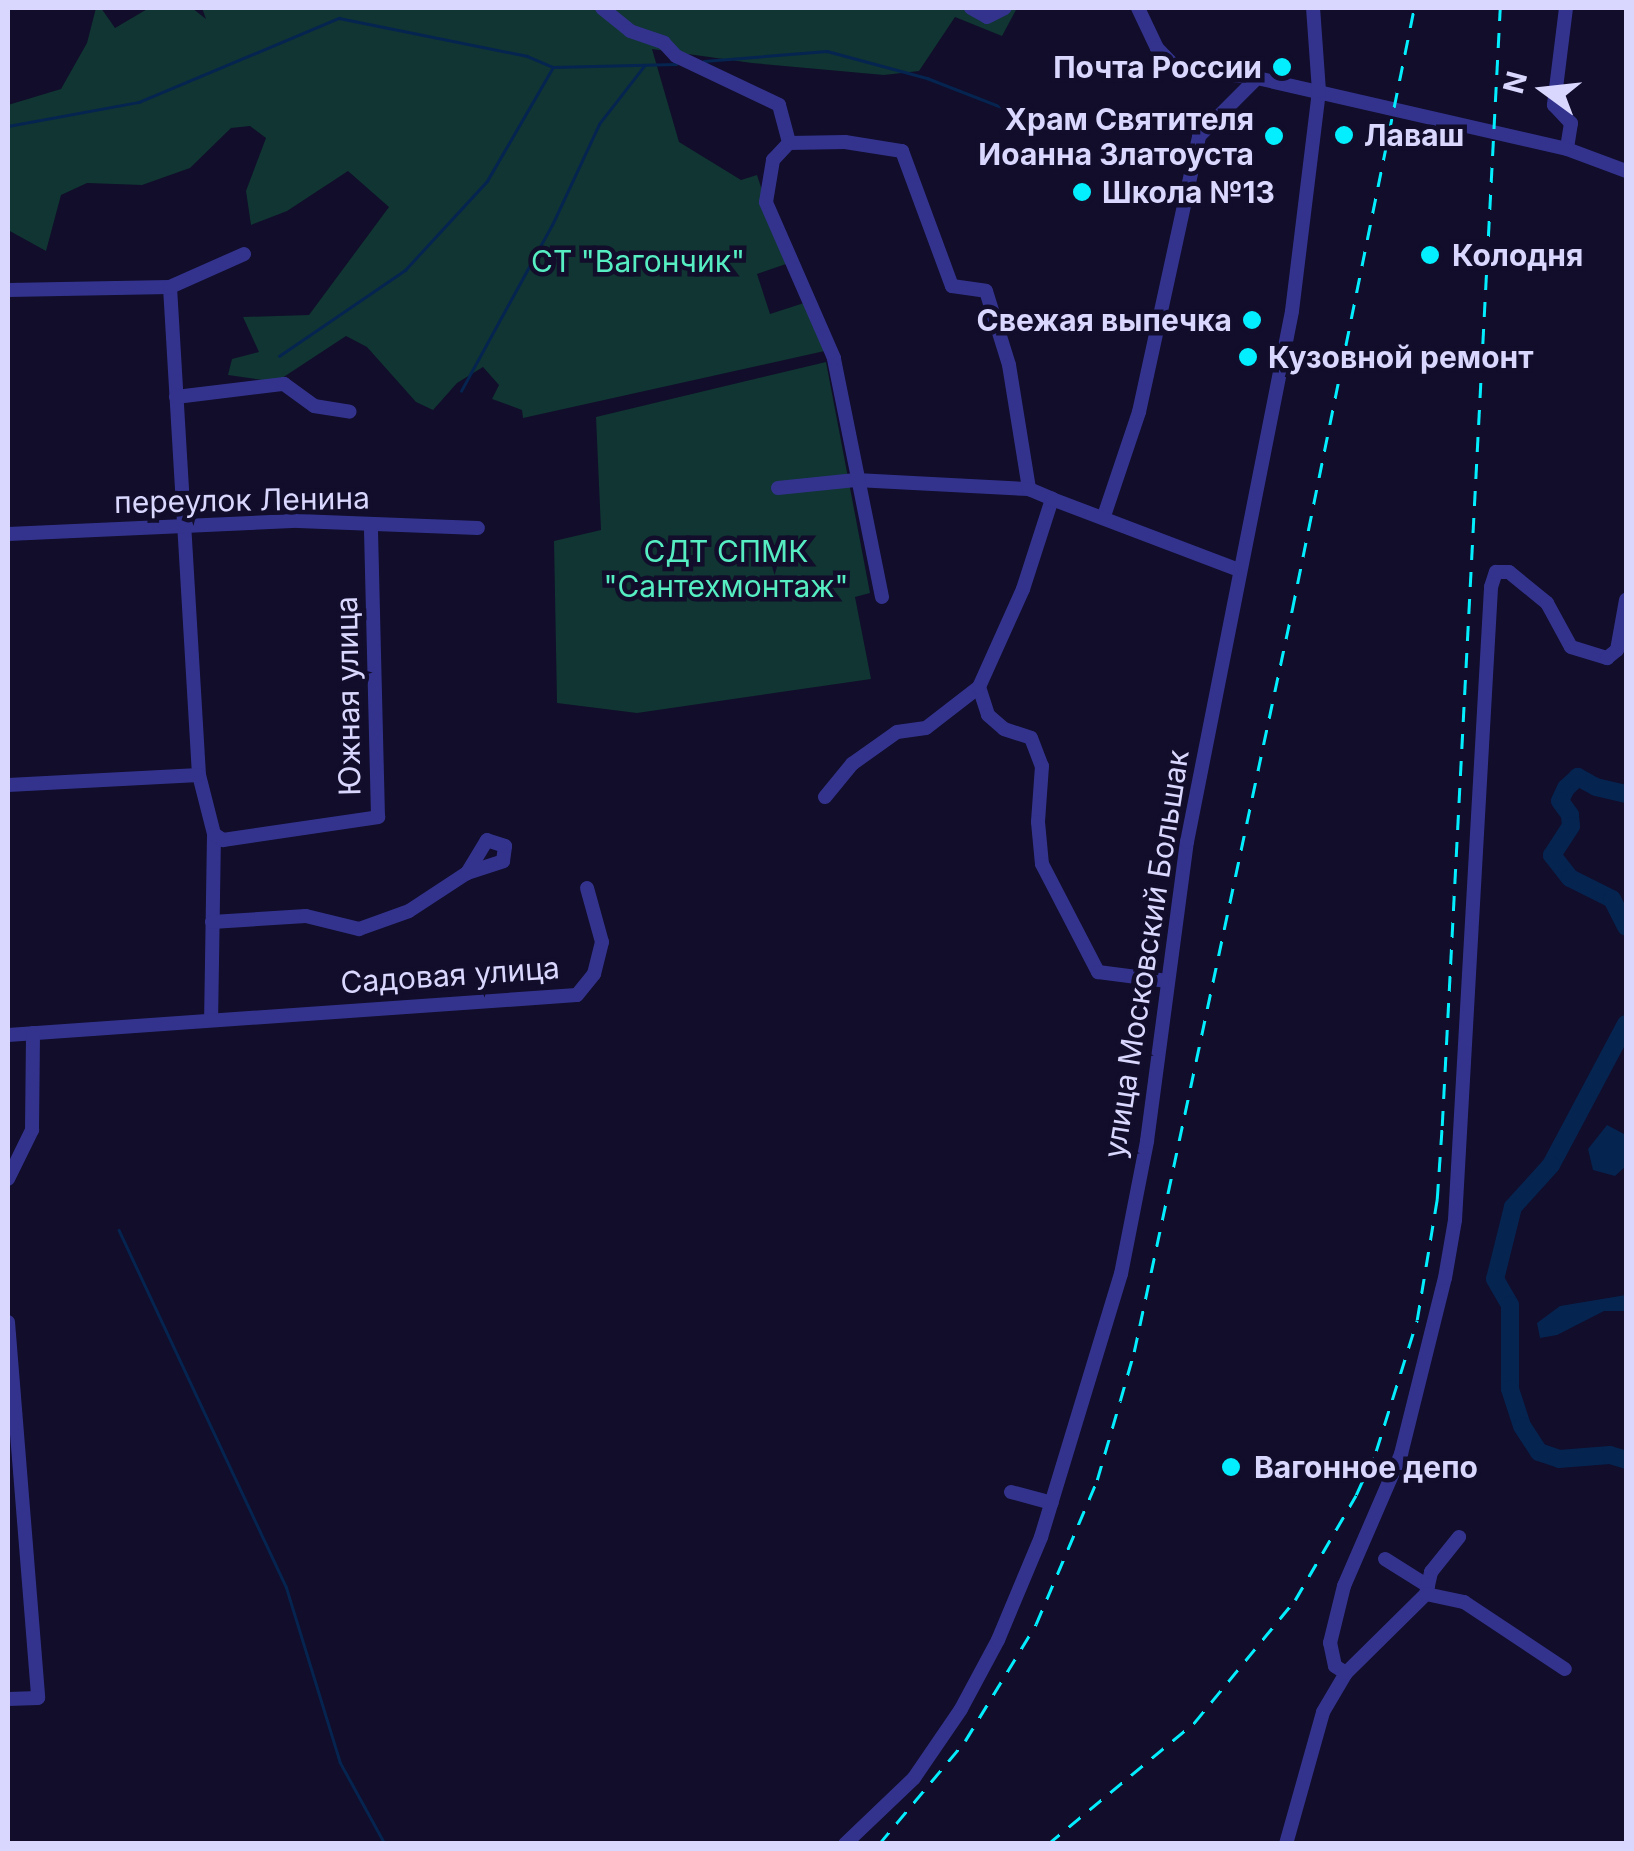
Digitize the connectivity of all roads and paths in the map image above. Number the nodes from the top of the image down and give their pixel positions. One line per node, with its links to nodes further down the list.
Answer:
1 (602, 8): 8 (street)
2 (971, 8): 3 (street)
3 (1005, 8)
4 (1138, 8): 9 (street)
5 (1313, 8): 10 (street, улица Московский Большак)
6 (1566, 8): 12 (street)
7 (664, 26): 8 (street)
8 (664, 43): 11 (street)
9 (1257, 78): 10 (street); 23 (street)
10 (1318, 91): 12 (street); 28 (street, улица Московский Большак)
11 (789, 143): 19 (street); 21 (street)
12 (1567, 149): 13 (street)
13 (1626, 170)
14 (244, 254): 15 (street)
15 (170, 287): 16 (street); 17 (street)
16 (8, 290)
17 (176, 397): 18 (street); 24 (street)
18 (350, 412)
19 (856, 480): 20 (street); 21 (street); 29 (street)
20 (778, 488)
21 (1030, 488): 22 (street)
22 (1052, 499): 23 (street); 31 (street)
23 (1104, 516): 28 (street)
24 (184, 525): 25 (street, переулок Ленина); 27 (street, переулок Ленина); 32 (street)
25 (371, 525): 26 (street, переулок Ленина); 35 (street, Южная улица)
26 (478, 528)
27 (8, 534)
28 (1239, 570): 39 (street, улица Московский Большак)
29 (882, 596)
30 (1626, 600): 52 (street)
31 (980, 687): 34 (street); 39 (street)
32 (199, 775): 33 (street); 35 (street)
33 (8, 785)
34 (825, 797)
35 (217, 841): 38 (street)
36 (467, 873): 38 (street, Садовая улица)
37 (587, 888): 40 (street, Садовая улица)
38 (212, 922): 40 (street)
39 (1167, 981): 47 (street, улица Московский Большак)
40 (211, 1018): 41 (street, Садовая улица)
41 (33, 1033): 42 (street, Садовая улица); 43 (street)
42 (8, 1035)
43 (8, 1179)
44 (8, 1322): 45 (street)
45 (14, 1461): 53 (street)
46 (1011, 1492): 47 (street)
47 (1052, 1503): 54 (street, улица Московский Большак)
48 (1459, 1537): 50 (street)
49 (1385, 1559): 50 (street)
50 (1427, 1590): 51 (street); 52 (street)
51 (1565, 1669)
52 (1346, 1673): 55 (street)
53 (8, 1699)
54 (845, 1844)
55 (1286, 1844)

